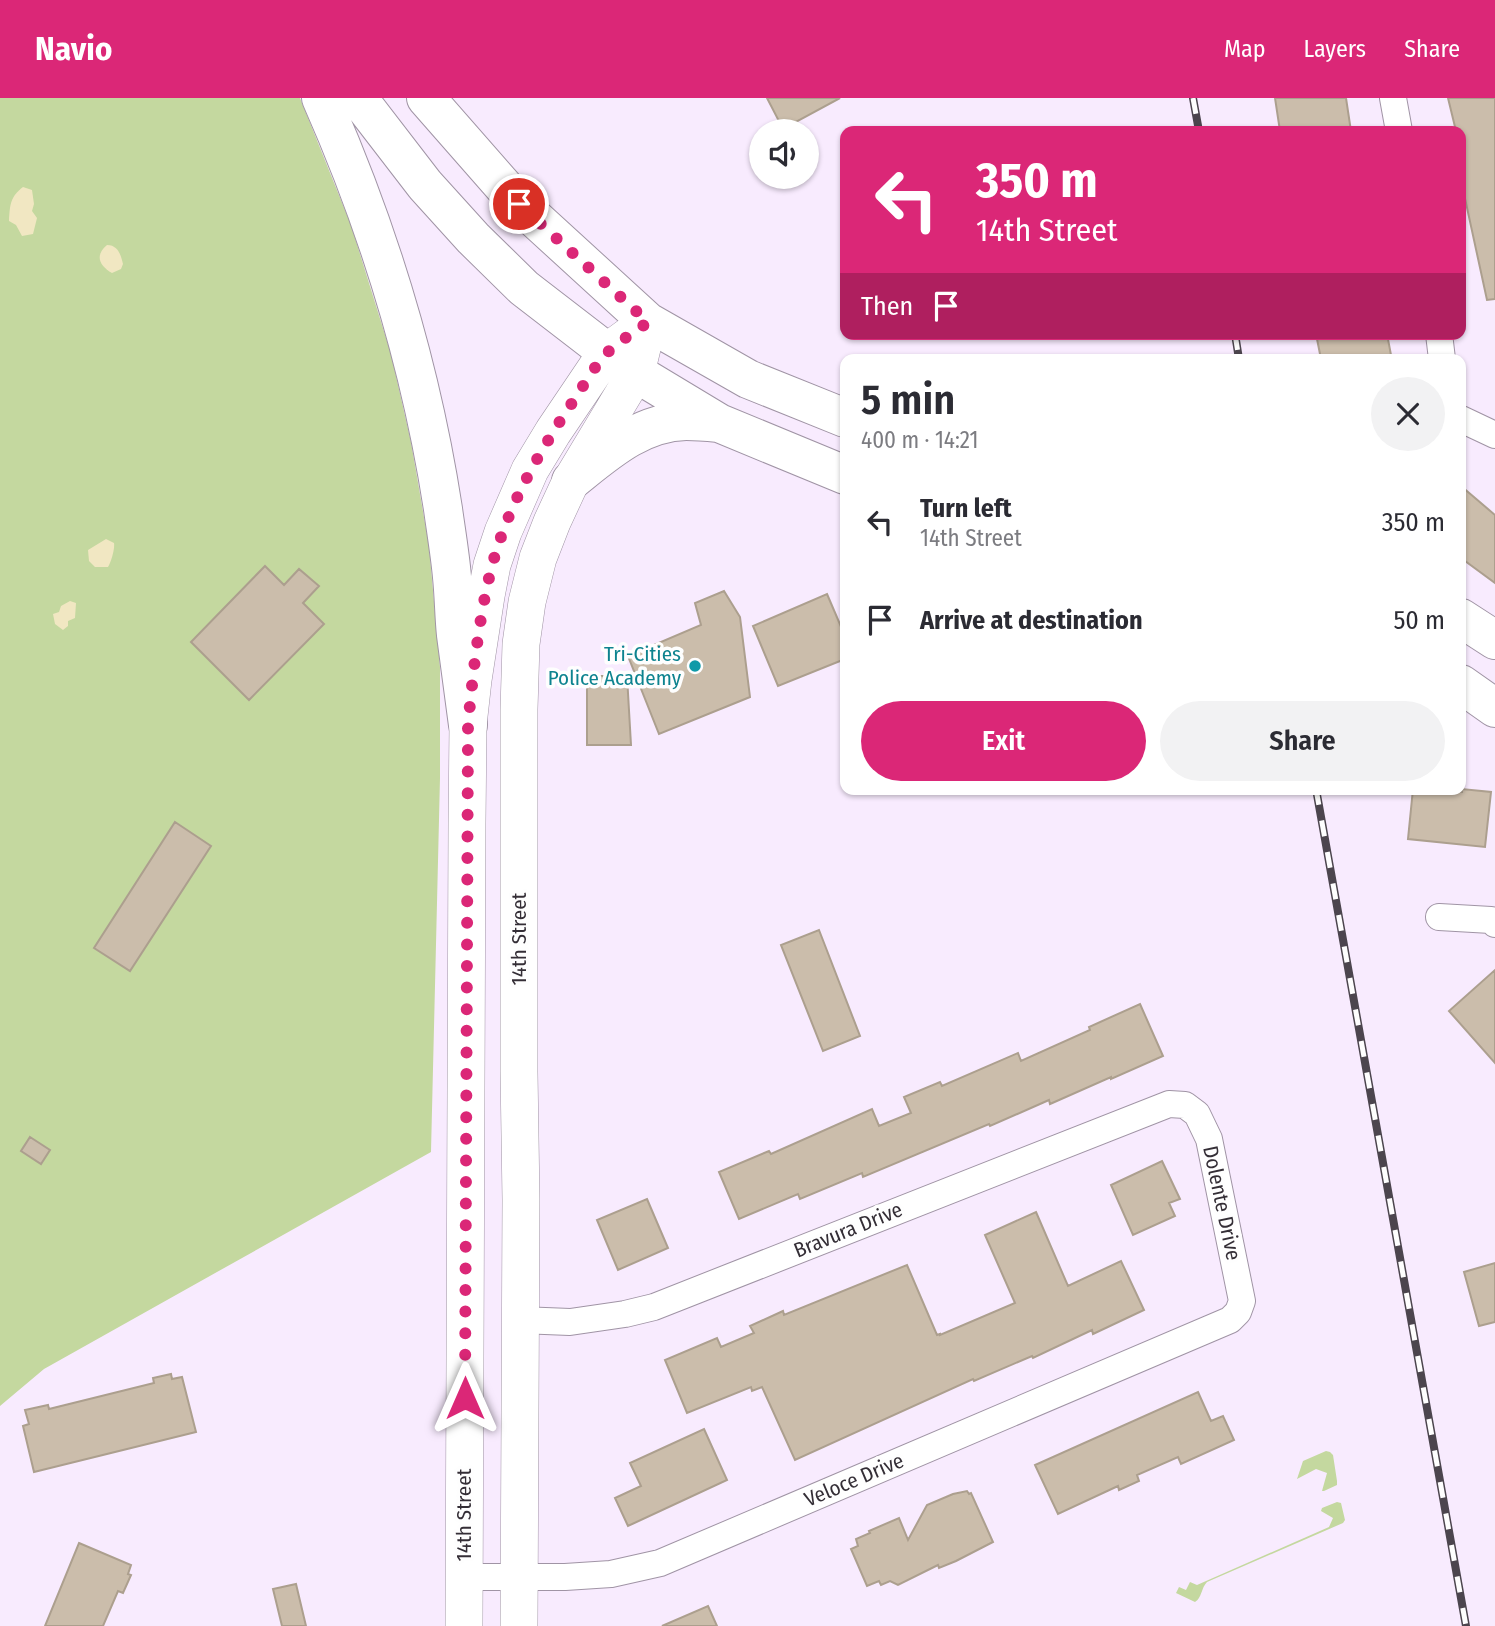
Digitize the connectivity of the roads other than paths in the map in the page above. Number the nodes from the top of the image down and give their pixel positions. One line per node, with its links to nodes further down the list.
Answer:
1 (321, 98): 18 (main road)
2 (358, 98): 7 (main road)
3 (426, 98): 6 (main road)
4 (1394, 98): 5 (street)
5 (1398, 126)
6 (648, 322): 7 (main road, 14th Street); 8 (main road)
7 (621, 363): 10 (main road); 13 (main road, 14th Street); 18 (main road, 14th Street)
8 (840, 416)
9 (1466, 421): 11 (street)
10 (719, 423): 12 (main road); 13 (main road)
11 (1495, 435)
12 (840, 473)
13 (571, 481): 22 (main road, 14th Street)
14 (1466, 621): 15 (main road)
15 (1495, 640)
16 (1466, 688): 17 (main road)
17 (1495, 708)
18 (468, 725): 21 (main road, 14th Street)
19 (1439, 918): 20 (street)
20 (1495, 923)
21 (467, 1070): 22 (main road); 26 (main road, 14th Street)
22 (519, 1072): 24 (main road, 14th Street)
23 (1169, 1104): 24 (street, Bravura Drive); 25 (street, Dolente Drive)
24 (520, 1320): 27 (main road, 14th Street)
25 (1230, 1320): 27 (street, Veloce Drive)
26 (464, 1577): 27 (street, Veloce Drive); 28 (main road, 14th Street)
27 (519, 1578): 29 (main road, 14th Street)
28 (464, 1626)
29 (519, 1626)

